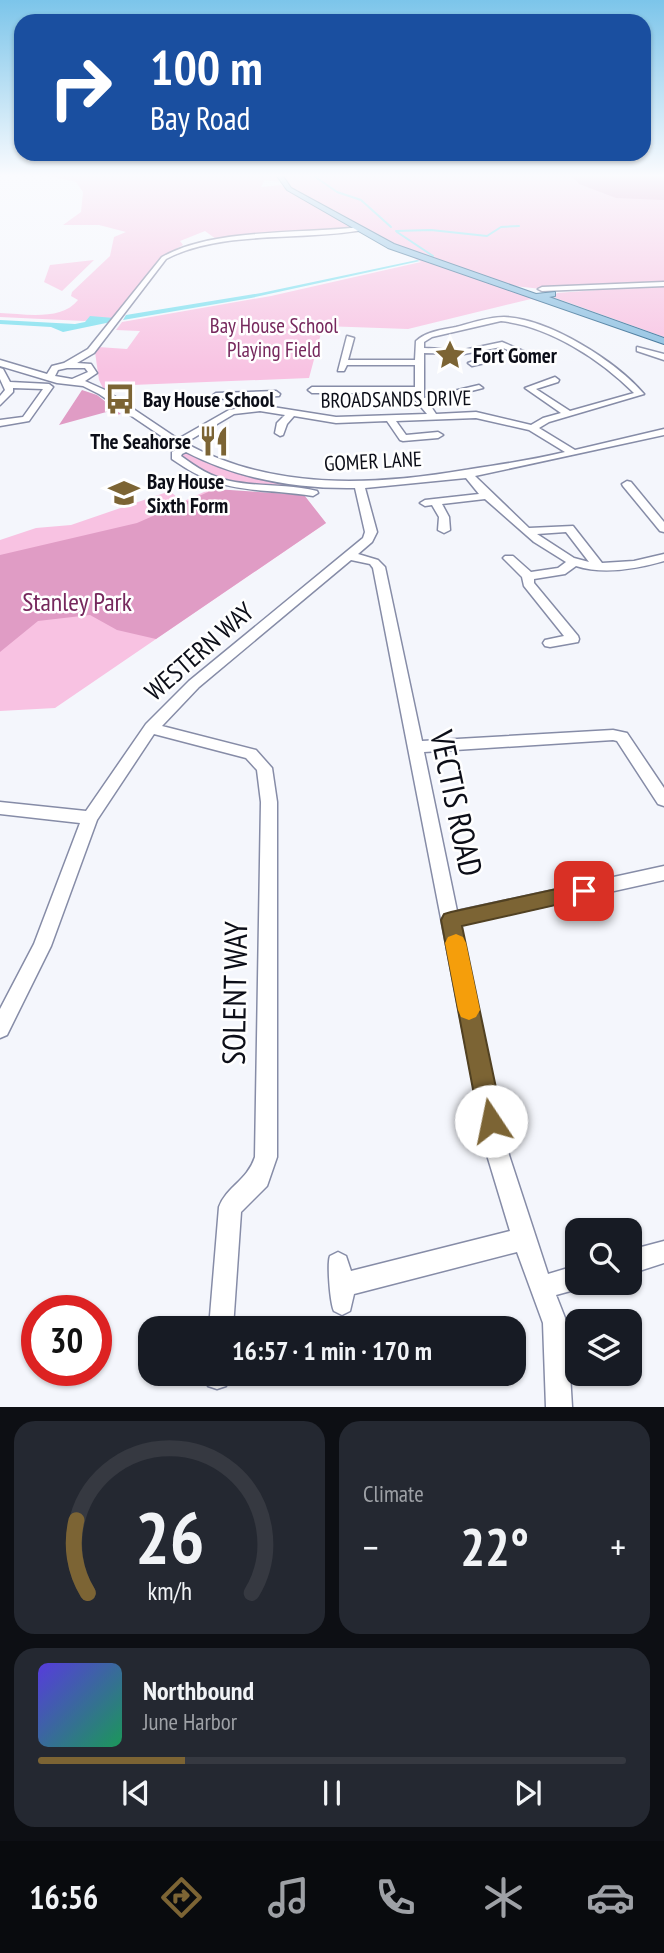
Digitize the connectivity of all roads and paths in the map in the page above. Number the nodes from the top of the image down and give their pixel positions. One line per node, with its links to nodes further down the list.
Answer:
1 (211, 242): 9 (street)
2 (383, 242): 4 (main road)
3 (664, 284): 4 (street)
4 (542, 293): 6 (main road)
5 (339, 337): 14 (street)
6 (664, 341)
7 (640, 348): 11 (street)
8 (419, 350): 10 (street); 14 (street); 35 (street)
9 (91, 351): 16 (street); 18 (street)
10 (469, 352): 12 (street); 13 (street)
11 (664, 357)
12 (537, 361)
13 (476, 362)
14 (419, 363): 26 (street)
15 (0, 365): 19 (street, GOMER LANE); 23 (street)
16 (67, 365): 17 (street); 18 (street)
17 (55, 368): 19 (street); 20 (street)
18 (92, 370): 22 (street); 27 (street)
19 (27, 372): 20 (street, GOMER LANE)
20 (53, 379): 22 (street, GOMER LANE)
21 (556, 381): 35 (street)
22 (69, 382): 27 (street, GOMER LANE)
23 (10, 384): 32 (street); 38 (street)
24 (478, 388): 31 (street)
25 (312, 390): 26 (street)
26 (418, 390): 31 (street)
27 (102, 392): 43 (street, GOMER LANE)
28 (276, 394): 30 (street)
29 (216, 396): 30 (street)
30 (243, 396): 33 (street)
31 (421, 401): 36 (street)
32 (0, 402)
33 (243, 410): 34 (street, BROADSANDS DRIVE); 43 (street, BROADSANDS DRIVE)
34 (291, 414): 37 (street, BROADSANDS DRIVE); 41 (street)
35 (569, 414): 39 (street)
36 (433, 416): 37 (street, BROADSANDS DRIVE); 39 (street, BROADSANDS DRIVE)
37 (391, 420): 42 (street)
38 (0, 423)
39 (532, 428): 44 (street, BROADSANDS DRIVE)
40 (664, 432): 44 (street, GOMER LANE)
41 (279, 434)
42 (439, 435)
43 (184, 445): 46 (street, GOMER LANE); 46 (street)
44 (572, 452): 45 (street, GOMER LANE)
45 (467, 473): 48 (street, GOMER LANE); 49 (street)
46 (304, 486): 48 (street, GOMER LANE)
47 (633, 487): 50 (street)
48 (353, 489): 53 (street, WESTERN WAY)
49 (485, 496): 51 (street); 52 (street)
50 (664, 529)
51 (444, 530)
52 (529, 531): 56 (street); 57 (street)
53 (350, 556): 60 (street, WESTERN WAY); 61 (street, VECTIS ROAD)
54 (664, 557): 57 (street)
55 (507, 558): 58 (street)
56 (574, 562): 57 (street); 58 (street)
57 (599, 567)
58 (528, 576): 59 (street)
59 (550, 643)
60 (151, 728): 64 (street, WESTERN WAY); 74 (street, SOLENT WAY)
61 (416, 747): 62 (street); 66 (street, VECTIS ROAD)
62 (664, 800)
63 (0, 808): 64 (street)
64 (90, 818): 67 (street, WESTERN WAY)
65 (664, 873): 66 (street)
66 (451, 920): 68 (street, VECTIS ROAD)
67 (0, 1029)
68 (524, 1239): 72 (street); 73 (street, VECTIS ROAD)
69 (664, 1252): 70 (street)
70 (642, 1258)
71 (565, 1280): 73 (street)
72 (341, 1284)
73 (543, 1286): 75 (street, VECTIS ROAD)
74 (222, 1316)
75 (559, 1407)

